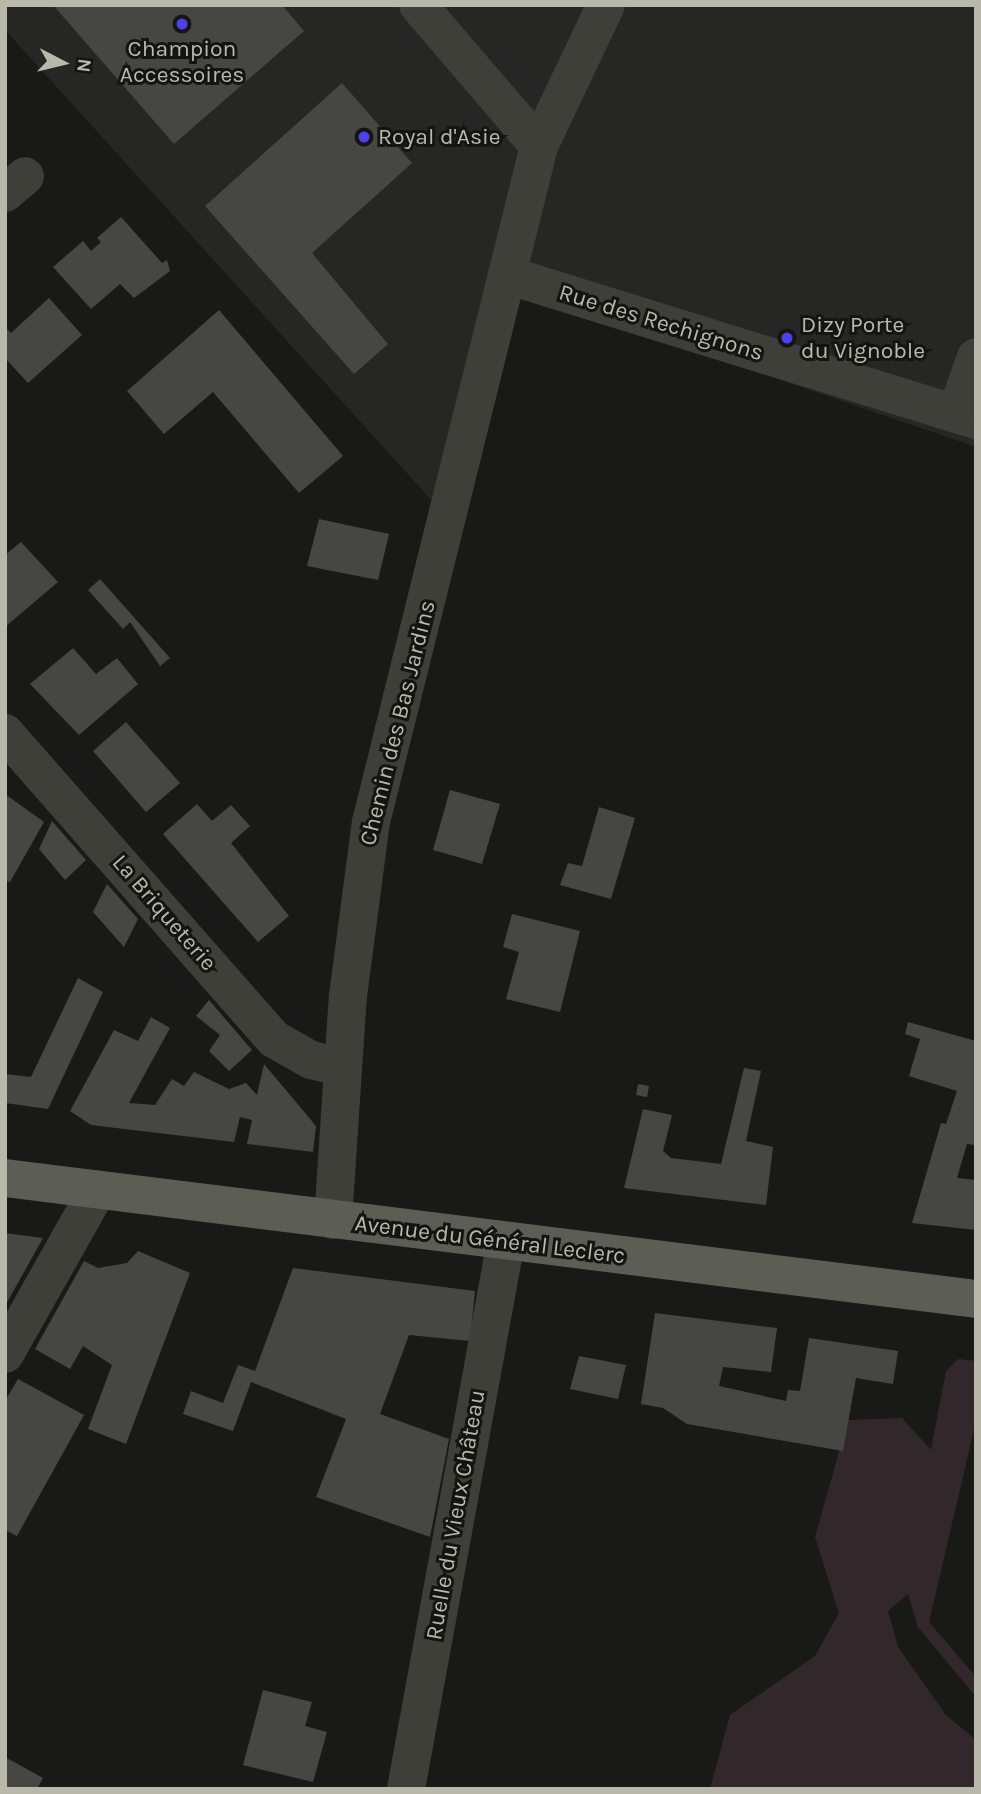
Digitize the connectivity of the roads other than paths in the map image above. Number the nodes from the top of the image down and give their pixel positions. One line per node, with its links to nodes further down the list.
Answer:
1 (418, 5): 3 (street)
2 (606, 5): 3 (street, Chemin des Bas Jardins)
3 (539, 146): 4 (street, Chemin des Bas Jardins)
4 (507, 275): 6 (street, Rue des Rechignons); 8 (street, Chemin des Bas Jardins)
5 (976, 357): 6 (street)
6 (966, 417)
7 (5, 733): 8 (street, La Briqueterie)
8 (342, 1067): 11 (street, Chemin des Bas Jardins)
9 (5, 1178): 10 (main road, Avenue du Général Leclerc)
10 (97, 1189): 11 (main road, Avenue du Général Leclerc); 14 (street)
11 (333, 1220): 12 (main road, Avenue du Général Leclerc)
12 (506, 1241): 13 (main road, Avenue du Général Leclerc); 15 (street, Ruelle du Vieux Château)
13 (976, 1299)
14 (5, 1354)
15 (406, 1789)

